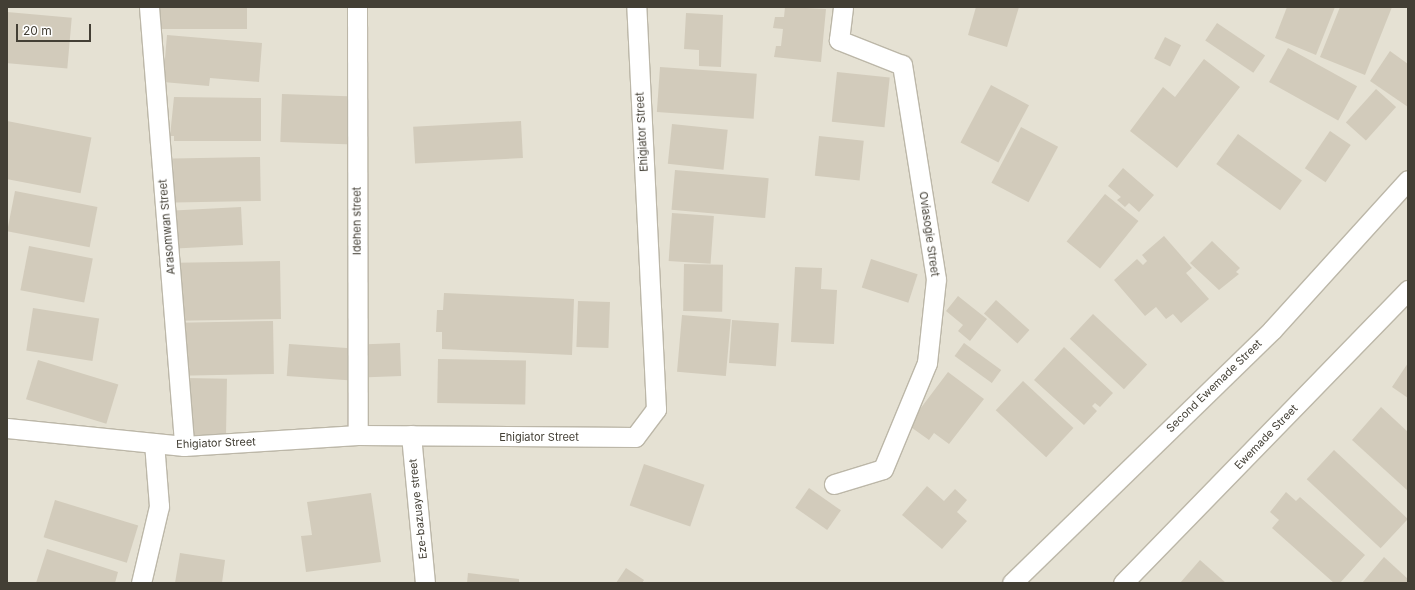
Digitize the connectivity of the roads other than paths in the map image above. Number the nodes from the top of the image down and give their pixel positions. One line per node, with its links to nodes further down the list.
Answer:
1 (149, 7): 11 (street, Arasomwan Street)
2 (356, 7): 8 (street, Idehen street)
3 (636, 7): 9 (street, Ehigiator Street)
4 (843, 7): 12 (street, Oviasogie Street)
5 (1408, 180): 15 (street, Second Ewemade Street)
6 (1408, 290): 16 (street, Ewemade Street)
7 (7, 428): 10 (street, Ehigiator Street)
8 (358, 435): 9 (street, Ehigiator Street); 11 (street, Ehigiator Street)
9 (410, 435): 14 (street, Eze-bazuaye street)
10 (154, 443): 11 (street, Ehigiator Street); 13 (street)
11 (184, 446)
12 (834, 484)
13 (141, 583)
14 (425, 583)
15 (1012, 583)
16 (1123, 583)

